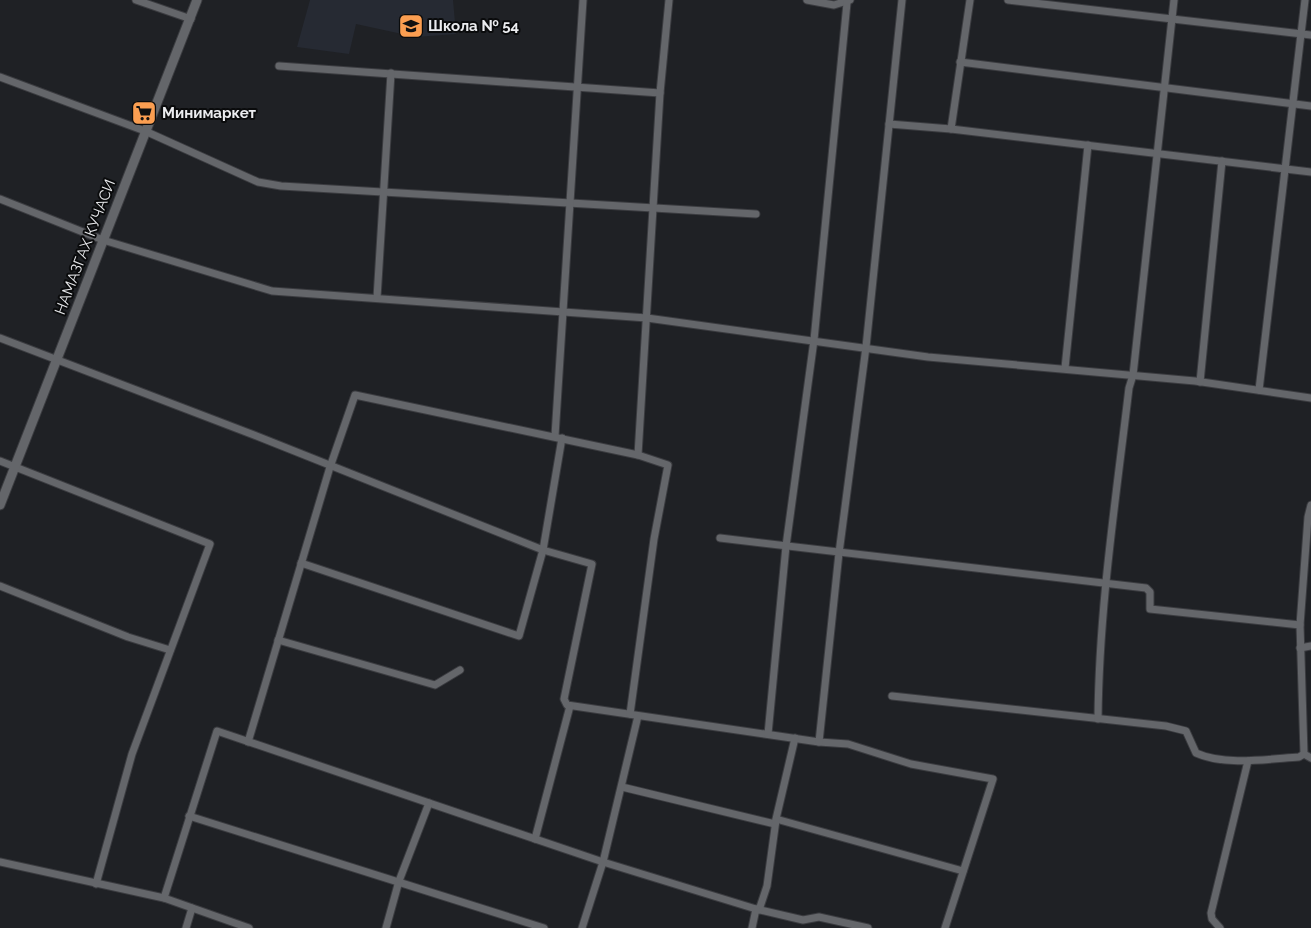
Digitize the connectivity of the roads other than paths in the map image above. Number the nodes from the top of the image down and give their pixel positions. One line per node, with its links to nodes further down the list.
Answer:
1 (136, 0): 12 (street)
2 (197, 0): 12 (street, НАМАЗГАХ КУЧАСИ)
3 (583, 0): 20 (street)
4 (669, 0): 22 (street)
5 (807, 0): 11 (street)
6 (902, 0): 25 (street)
7 (970, 0): 16 (street)
8 (1008, 0): 13 (street)
9 (1174, 0): 13 (street)
10 (1305, 0): 14 (street)
11 (848, 1): 43 (street)
12 (191, 19): 27 (street, НАМАЗГАХ КУЧАСИ)
13 (1172, 19): 14 (street); 21 (street)
14 (1302, 34): 15 (street); 23 (street)
15 (1311, 35)
16 (960, 62): 21 (street); 26 (street)
17 (279, 66): 18 (street)
18 (391, 73): 20 (street); 33 (street)
19 (0, 77): 27 (street)
20 (578, 86): 22 (street); 35 (street)
21 (1165, 87): 23 (street); 29 (street)
22 (660, 93): 36 (street)
23 (1293, 104): 24 (street); 31 (street)
24 (1311, 106)
25 (889, 124): 26 (street); 44 (street)
26 (951, 129): 28 (street)
27 (145, 130): 33 (street); 38 (street, НАМАЗГАХ КУЧАСИ)
28 (1088, 145): 29 (street); 46 (street)
29 (1158, 153): 30 (street); 47 (street)
30 (1222, 161): 31 (street); 48 (street)
31 (1286, 169): 32 (street); 49 (street)
32 (1311, 172)
33 (382, 192): 35 (street); 39 (street)
34 (0, 199): 38 (street)
35 (571, 204): 36 (street); 40 (street)
36 (654, 208): 37 (street); 41 (street)
37 (756, 214)
38 (103, 240): 39 (street); 45 (street, НАМАЗГАХ КУЧАСИ)
39 (376, 298): 40 (street)
40 (565, 313): 41 (street); 51 (street)
41 (647, 318): 43 (street); 52 (street)
42 (0, 338): 45 (street)
43 (814, 340): 44 (street); 59 (street)
44 (866, 347): 46 (street); 61 (street)
45 (56, 360): 54 (street, НАМАЗГАХ КУЧАСИ); 55 (street)
46 (1065, 368): 47 (street)
47 (1133, 375): 48 (street); 63 (street)
48 (1200, 382): 49 (street)
49 (1259, 390): 50 (street)
50 (1311, 398)
51 (559, 437): 52 (street); 55 (street); 60 (street)
52 (638, 455): 73 (street)
53 (0, 461): 54 (street)
54 (15, 467): 56 (street, НАМАЗГАХ КУЧАСИ); 69 (street)
55 (330, 467): 60 (street); 62 (street)
56 (0, 505)
57 (1311, 505): 65 (street)
58 (720, 538): 59 (street)
59 (786, 546): 61 (street); 75 (street)
60 (542, 550): 62 (street); 72 (street)
61 (839, 553): 63 (street); 78 (street)
62 (301, 563): 66 (street)
63 (1107, 582): 65 (street); 74 (street)
64 (0, 586): 69 (street)
65 (1300, 625): 68 (street)
66 (278, 640): 70 (street); 77 (street)
67 (1311, 646): 68 (street)
68 (1300, 648): 79 (street)
69 (170, 650): 91 (street)
70 (460, 670)
71 (892, 696): 74 (street)
72 (570, 706): 73 (street); 86 (street)
73 (634, 715): 75 (street); 82 (street)
74 (1098, 719): 81 (street)
75 (768, 734): 76 (street)
76 (794, 738): 78 (street); 85 (street)
77 (248, 742): 83 (street); 84 (street)
78 (819, 742): 89 (street)
79 (1304, 754): 80 (street); 81 (street)
80 (1311, 758)
81 (1248, 760): 103 (street)
82 (622, 787): 85 (street); 88 (street)
83 (429, 803): 86 (street); 90 (street)
84 (189, 816): 90 (street); 92 (street)
85 (776, 822): 89 (street); 94 (street)
86 (535, 839): 88 (street)
87 (0, 862): 91 (street)
88 (602, 862): 94 (street); 99 (street)
89 (963, 871): 102 (street)
90 (399, 881): 97 (street); 98 (street)
91 (96, 884): 92 (street)
92 (164, 898): 93 (street)
93 (192, 908): 95 (street); 96 (street)
94 (758, 910): 100 (street); 101 (street)
95 (186, 928)
96 (249, 928)
97 (386, 928)
98 (544, 928)
99 (582, 928)
100 (752, 928)
101 (868, 928)
102 (946, 928)
103 (1220, 928)

